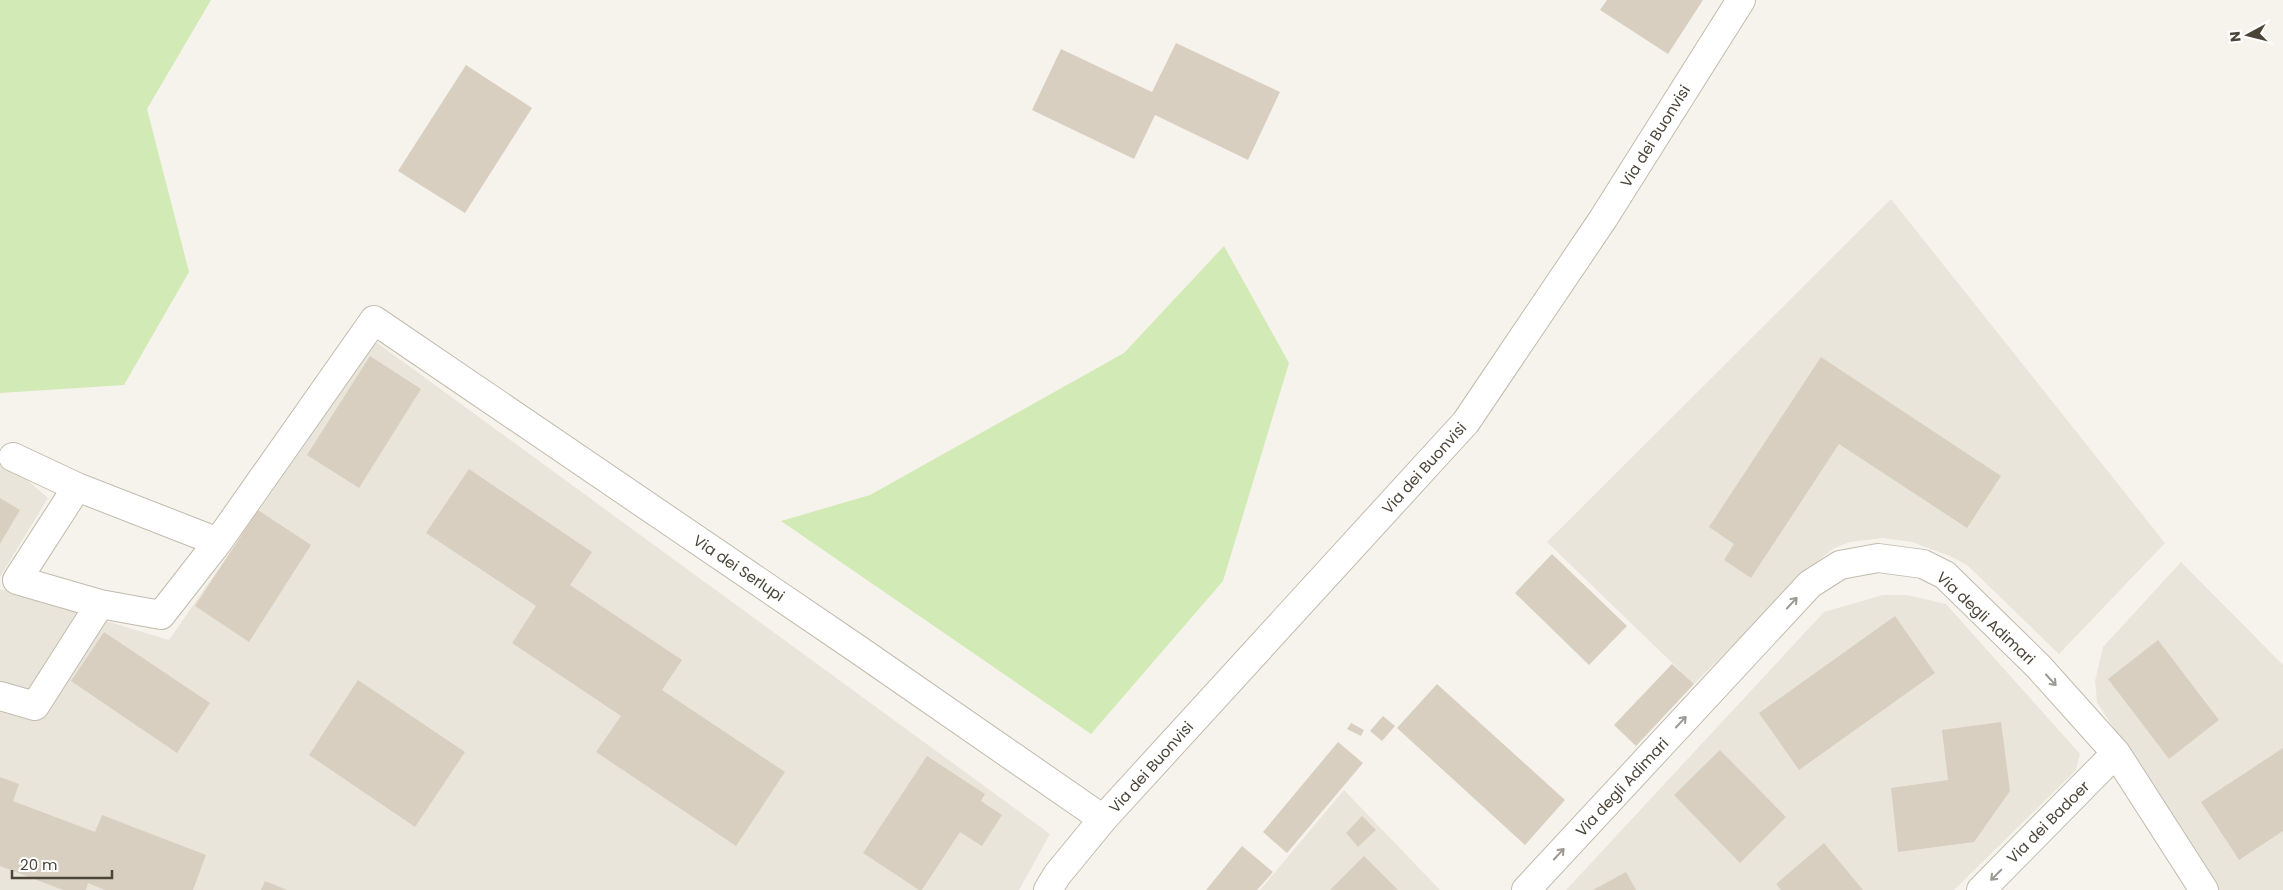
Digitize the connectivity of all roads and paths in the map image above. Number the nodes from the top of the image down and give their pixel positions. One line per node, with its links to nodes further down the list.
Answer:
1 (1741, 0): 8 (street, Via dei Buonvisi)
2 (13, 457): 3 (street)
3 (77, 487): 4 (street); 5 (street)
4 (218, 542): 5 (street); 8 (street, Via dei Serlupi)
5 (100, 604): 6 (street)
6 (0, 696)
7 (2116, 753): 10 (street, Via degli Adimari, one-way to 7); 11 (street, Via dei Badoer, one-way to 11); 12 (street, Via degli Adimari)
8 (1103, 819): 9 (street, Via dei Buonvisi)
9 (1048, 890)
10 (1526, 890)
11 (1980, 890)
12 (2204, 890)

